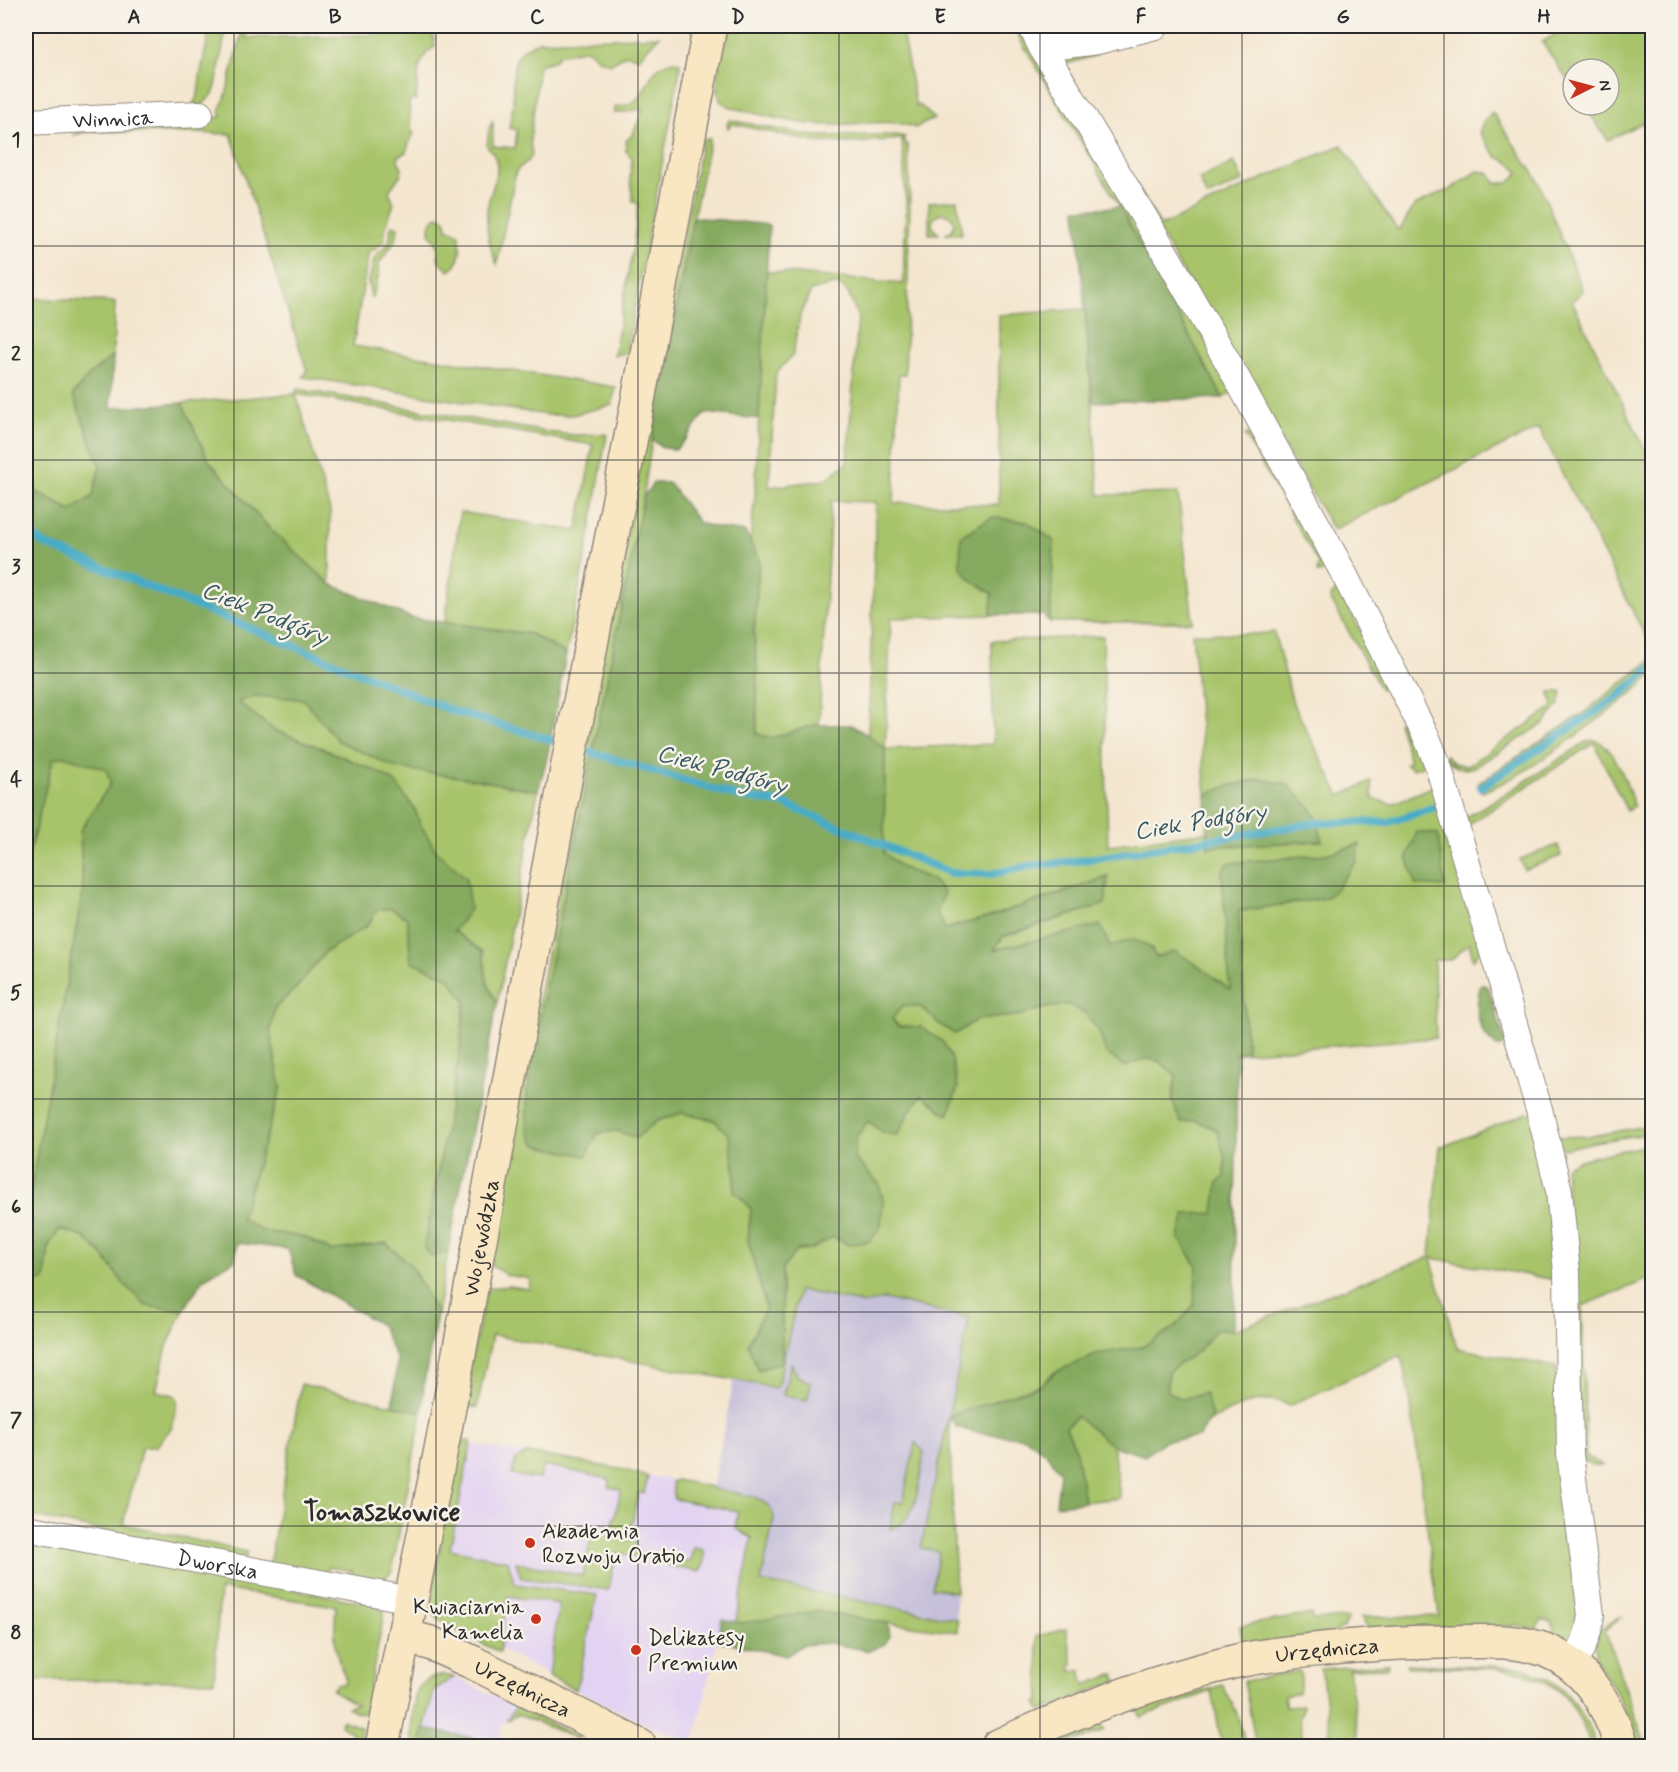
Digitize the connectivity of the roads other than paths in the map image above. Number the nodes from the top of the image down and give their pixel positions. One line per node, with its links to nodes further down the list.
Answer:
1 (710, 26): 7 (main road, Wojewódzka)
2 (1156, 26): 3 (street)
3 (1036, 37): 9 (street)
4 (200, 114): 5 (street, Winnica)
5 (26, 122)
6 (26, 1528): 7 (street, Dworska)
7 (411, 1600): 8 (main road, Wojewódzka)
8 (404, 1636): 10 (main road, Wojewódzka); 11 (main road, Urzędnicza)
9 (1572, 1665): 12 (main road, Urzędnicza); 13 (main road, Urzędnicza)
10 (382, 1746)
11 (640, 1746)
12 (998, 1746)
13 (1621, 1746)

